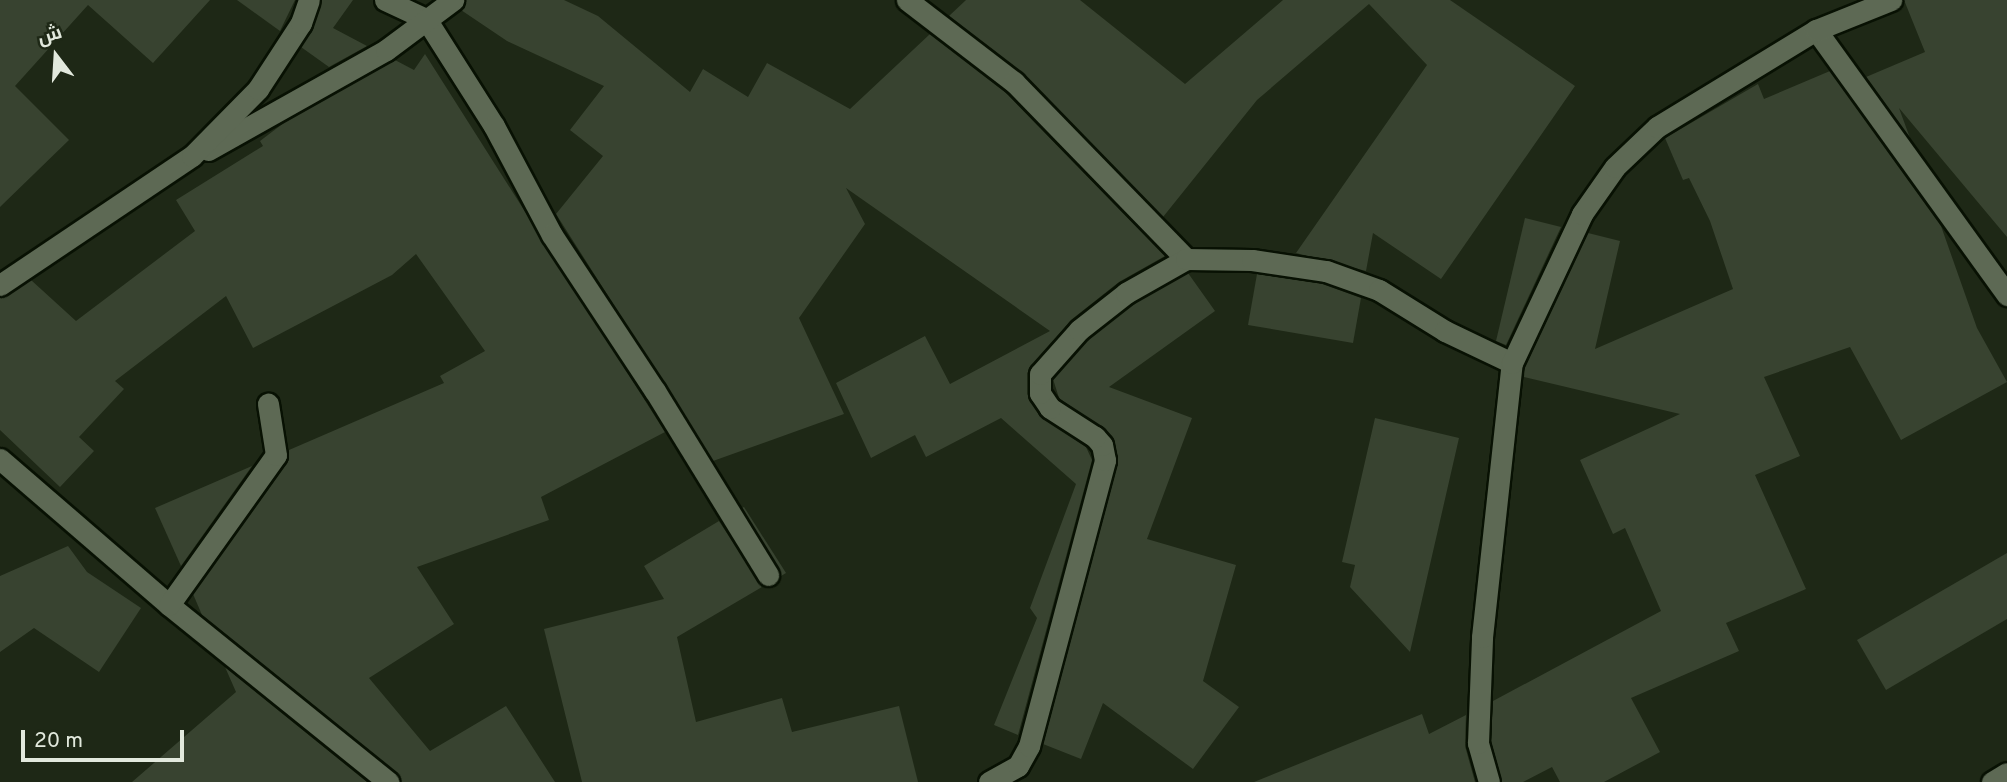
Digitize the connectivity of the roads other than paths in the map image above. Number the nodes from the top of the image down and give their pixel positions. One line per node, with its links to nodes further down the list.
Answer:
1 (309, 0): 8 (street)
2 (385, 0): 6 (street)
3 (453, 0): 6 (street)
4 (907, 0): 9 (street)
5 (1891, 0): 7 (street)
6 (426, 19): 8 (street); 15 (street)
7 (1816, 30): 11 (street); 12 (street)
8 (161, 176): 10 (street)
9 (1186, 259): 12 (street); 18 (street)
10 (0, 285)
11 (2007, 295)
12 (1512, 363): 20 (street)
13 (268, 404): 16 (street)
14 (0, 459): 16 (street)
15 (768, 575)
16 (169, 605): 19 (street)
17 (2007, 773): 21 (street)
18 (998, 781)
19 (388, 782)
20 (1489, 782)
21 (1992, 782)

